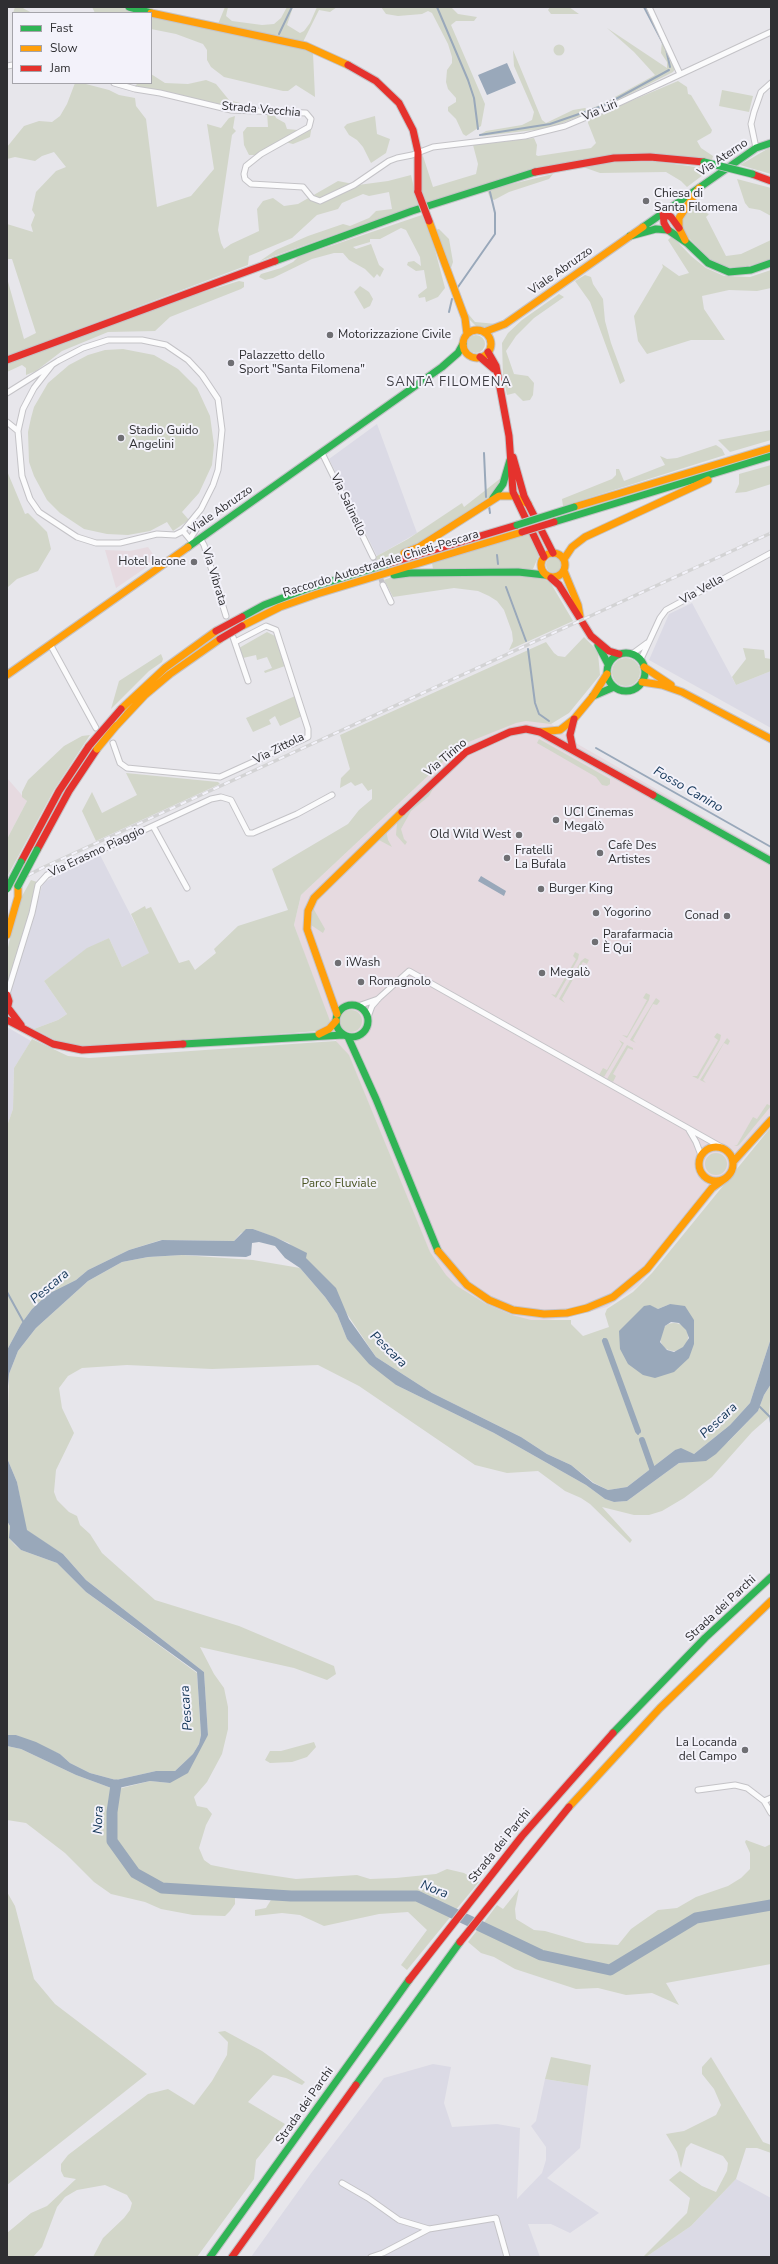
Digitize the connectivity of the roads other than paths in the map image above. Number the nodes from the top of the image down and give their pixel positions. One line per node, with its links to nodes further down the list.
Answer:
1 (129, 7): 3 (main road)
2 (649, 7): 6 (street)
3 (147, 12)
4 (152, 13): 11 (main road)
5 (771, 32): 6 (street, Via Liri)
6 (680, 74): 11 (street, Via Liri)
7 (771, 83): 10 (street)
8 (117, 84): 11 (street, Strada Vecchia)
9 (771, 142): 10 (main road, Via Aterno)
10 (756, 148): 13 (main road, Via Aterno)
11 (418, 152): 21 (main road, bridge)
12 (771, 183): 28 (main road, bridge)
13 (699, 188): 14 (main road, Via Aterno); 15 (main road)
14 (663, 213): 15 (main road); 16 (main road); 17 (main road, Via Aterno)
15 (679, 228): 18 (main road)
16 (668, 230): 17 (main road); 18 (main road)
17 (630, 236): 20 (main road, Viale Abruzzo)
18 (687, 243): 19 (main road)
19 (771, 264)
20 (505, 324): 22 (main road, Viale Abruzzo); 23 (main road, Viale Abruzzo)
21 (470, 332): 22 (main road); 24 (main road)
22 (484, 332): 23 (main road)
23 (490, 342): 25 (main road)
24 (463, 344): 26 (main road); 29 (main road, Viale Abruzzo)
25 (488, 352): 27 (main road); 31 (main road)
26 (469, 356): 27 (main road); 29 (main road, Viale Abruzzo)
27 (480, 358): 31 (main road)
28 (7, 360)
29 (448, 363): 37 (main road, Viale Abruzzo)
30 (52, 366): 32 (street); 34 (street); 45 (street)
31 (497, 373): 35 (main road)
32 (7, 393)
33 (7, 422): 34 (street)
34 (18, 431): 45 (street)
35 (510, 446): 39 (main road); 43 (main road)
36 (771, 448): 53 (main road, Raccordo Autostradale Chieti-Pescara, bridge)
37 (322, 453): 46 (main road, Viale Abruzzo); 50 (street, Via Salinello)
38 (771, 456): 40 (main road, Raccordo Autostradale Chieti-Pescara)
39 (510, 460): 41 (main road); 42 (main road)
40 (750, 462): 52 (main road); 55 (main road, Raccordo Autostradale Chieti-Pescara, bridge)
41 (514, 496): 42 (main road); 43 (main road); 51 (main road)
42 (492, 499): 53 (main road)
43 (528, 504): 48 (main road)
44 (197, 528): 47 (street)
45 (183, 531): 47 (street)
46 (200, 538): 47 (main road, Viale Abruzzo); 59 (street, Via Vibrata)
47 (191, 541): 63 (main road, Viale Abruzzo)
48 (553, 553): 51 (main road); 52 (main road)
49 (771, 553): 62 (street, Via Vella)
50 (373, 557)
51 (544, 557): 56 (main road)
52 (564, 559): 54 (main road)
53 (393, 562): 87 (main road, Raccordo Autostradale Chieti-Pescara, bridge)
54 (564, 571): 56 (main road); 60 (main road)
55 (383, 574): 56 (main road); 85 (main road, Raccordo Autostradale Chieti-Pescara, bridge)
56 (548, 576): 60 (main road)
57 (383, 585): 58 (street)
58 (391, 602)
59 (226, 616)
60 (580, 618): 61 (main road)
61 (597, 643): 64 (main road); 67 (main road)
62 (647, 643): 65 (street, Via Vella); 66 (street, Via Vella)
63 (50, 644): 70 (main road, Viale Abruzzo); 77 (street)
64 (619, 654): 65 (main road); 67 (main road)
65 (632, 654): 66 (main road)
66 (641, 660): 68 (main road)
67 (608, 664): 69 (main road)
68 (644, 667): 72 (main road); 74 (main road)
69 (606, 674): 73 (main road); 75 (main road)
70 (7, 675)
71 (248, 681): 80 (street, Via Zittola)
72 (642, 682): 73 (main road); 74 (main road)
73 (614, 687): 75 (main road)
74 (682, 692): 79 (main road)
75 (593, 696): 76 (main road)
76 (574, 719): 78 (main road); 81 (main road)
77 (96, 728)
78 (540, 732): 81 (main road, Via Tirino); 94 (main road, Via Tirino)
79 (771, 739)
80 (113, 743)
81 (572, 749): 84 (main road, Via Tirino)
82 (332, 795): 83 (street, Via Erasmo Piaggio)
83 (153, 826): 86 (street, Via Erasmo Piaggio); 90 (street, Via Erasmo Piaggio)
84 (771, 861)
85 (18, 886): 88 (main road, Raccordo Autostradale Chieti-Pescara); 89 (main road)
86 (187, 888)
87 (7, 889)
88 (7, 906)
89 (7, 935)
90 (7, 994): 93 (main road)
91 (379, 998): 92 (street); 95 (street); 101 (street)
92 (358, 1006): 94 (main road); 95 (main road)
93 (8, 1009): 97 (main road)
94 (336, 1017): 98 (main road); 99 (main road)
95 (368, 1017): 99 (main road)
96 (7, 1020): 97 (main road)
97 (26, 1030): 98 (main road)
98 (314, 1036): 99 (main road)
99 (346, 1036): 105 (main road)
100 (771, 1120): 104 (main road)
101 (687, 1128): 102 (street); 103 (street)
102 (723, 1148): 103 (main road); 104 (main road)
103 (701, 1155): 105 (main road)
104 (733, 1162): 105 (main road)
105 (726, 1178)
106 (771, 1577): 114 (main road, Strada dei Parchi)
107 (771, 1601): 115 (main road)
108 (698, 1790): 110 (street)
109 (771, 1798): 110 (street)
110 (764, 1801): 111 (street)
111 (771, 1813)
112 (342, 2183): 113 (street)
113 (429, 2229): 116 (street); 117 (street)
114 (210, 2257)
115 (232, 2257)
116 (371, 2257)
117 (507, 2257)

